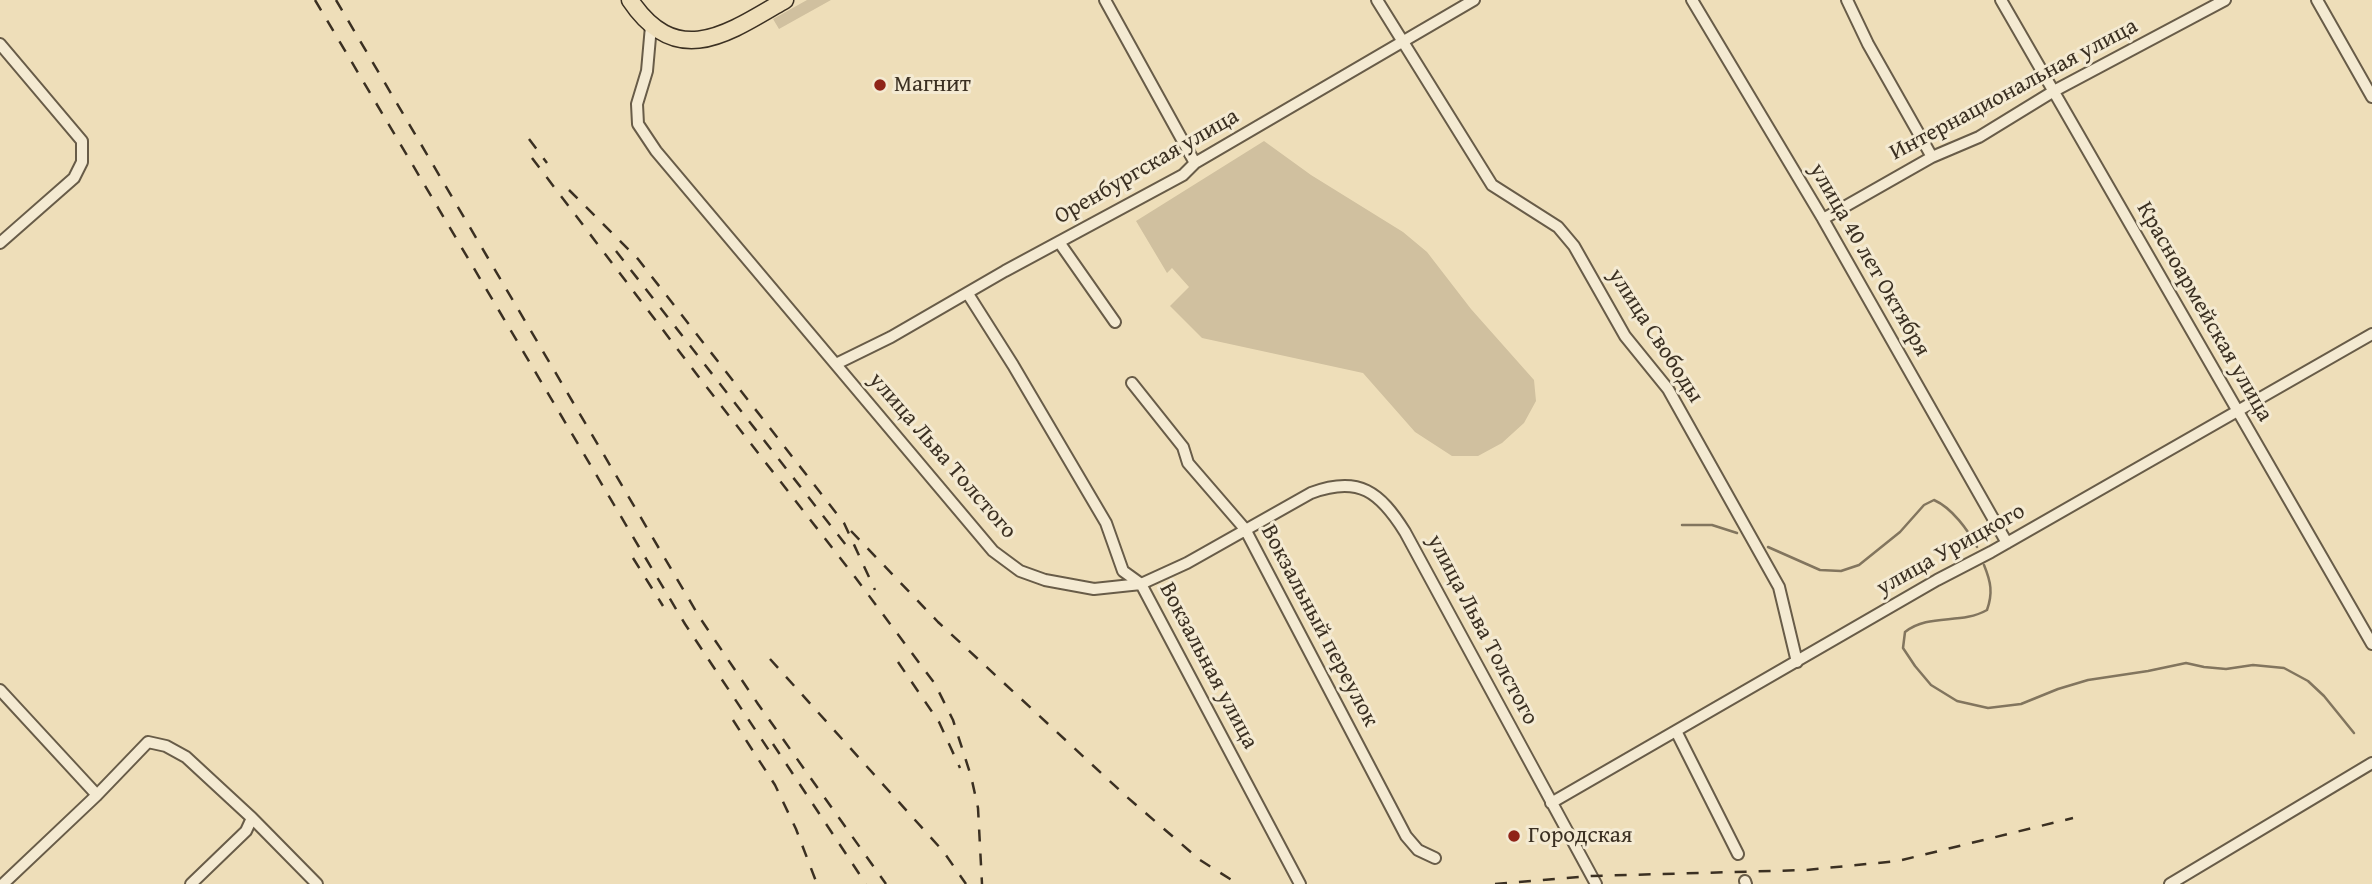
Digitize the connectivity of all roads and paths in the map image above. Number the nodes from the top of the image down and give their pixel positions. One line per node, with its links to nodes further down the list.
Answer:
1 (630, 0): 11 (highway)
2 (785, 0): 11 (highway)
3 (1105, 0): 17 (street)
4 (1377, 0): 12 (street, улица Свободы)
5 (1475, 0): 12 (street, Оренбургская улица)
6 (1692, 0): 18 (street, улица 40 лет Октября)
7 (1847, 0): 16 (street)
8 (2001, 0): 14 (street, Красноармейская улица)
9 (2225, 0): 14 (street, Интернациональная улица)
10 (2317, 0): 15 (street)
11 (651, 26): 24 (street, улица Льва Толстого)
12 (1404, 42): 17 (street, Оренбургская улица); 31 (street, улица Свободы)
13 (0, 44): 20 (street)
14 (2054, 91): 16 (street, Интернациональная улица); 26 (street, Красноармейская улица)
15 (2372, 97)
16 (1932, 156): 18 (street, Интернациональная улица)
17 (1195, 163): 19 (street, Оренбургская улица)
18 (1823, 219): 28 (street, улица 40 лет Октября)
19 (1059, 242): 21 (street, Оренбургская улица); 22 (street)
20 (0, 243)
21 (968, 293): 24 (street, Оренбургская улица); 29 (street, Вокзальная улица)
22 (1115, 322)
23 (2372, 334): 26 (street, улица Урицкого)
24 (836, 364): 29 (street, улица Льва Толстого)
25 (1132, 383): 27 (street, Вокзальный переулок)
26 (2237, 412): 28 (street, улица Урицкого); 30 (street, Красноармейская улица)
27 (1245, 529): 29 (street, улица Льва Толстого); 36 (street, улица Льва Толстого); 39 (street, Вокзальный переулок)
28 (2007, 543): 31 (street, улица Урицкого)
29 (1142, 584): 44 (street, Вокзальная улица)
30 (2372, 644)
31 (1797, 662): 33 (street, улица Урицкого)
32 (0, 690): 35 (street)
33 (1676, 731): 36 (street, улица Урицкого); 38 (street)
34 (2372, 763): 40 (street)
35 (97, 795): 37 (street); 41 (street)
36 (1551, 803): 45 (street, улица Льва Толстого)
37 (252, 818): 42 (street); 43 (street)
38 (1738, 854)
39 (1435, 858)
40 (2189, 879): 46 (street)
41 (3, 884)
42 (191, 884)
43 (317, 884)
44 (1300, 884)
45 (1596, 884)
46 (2170, 884)

